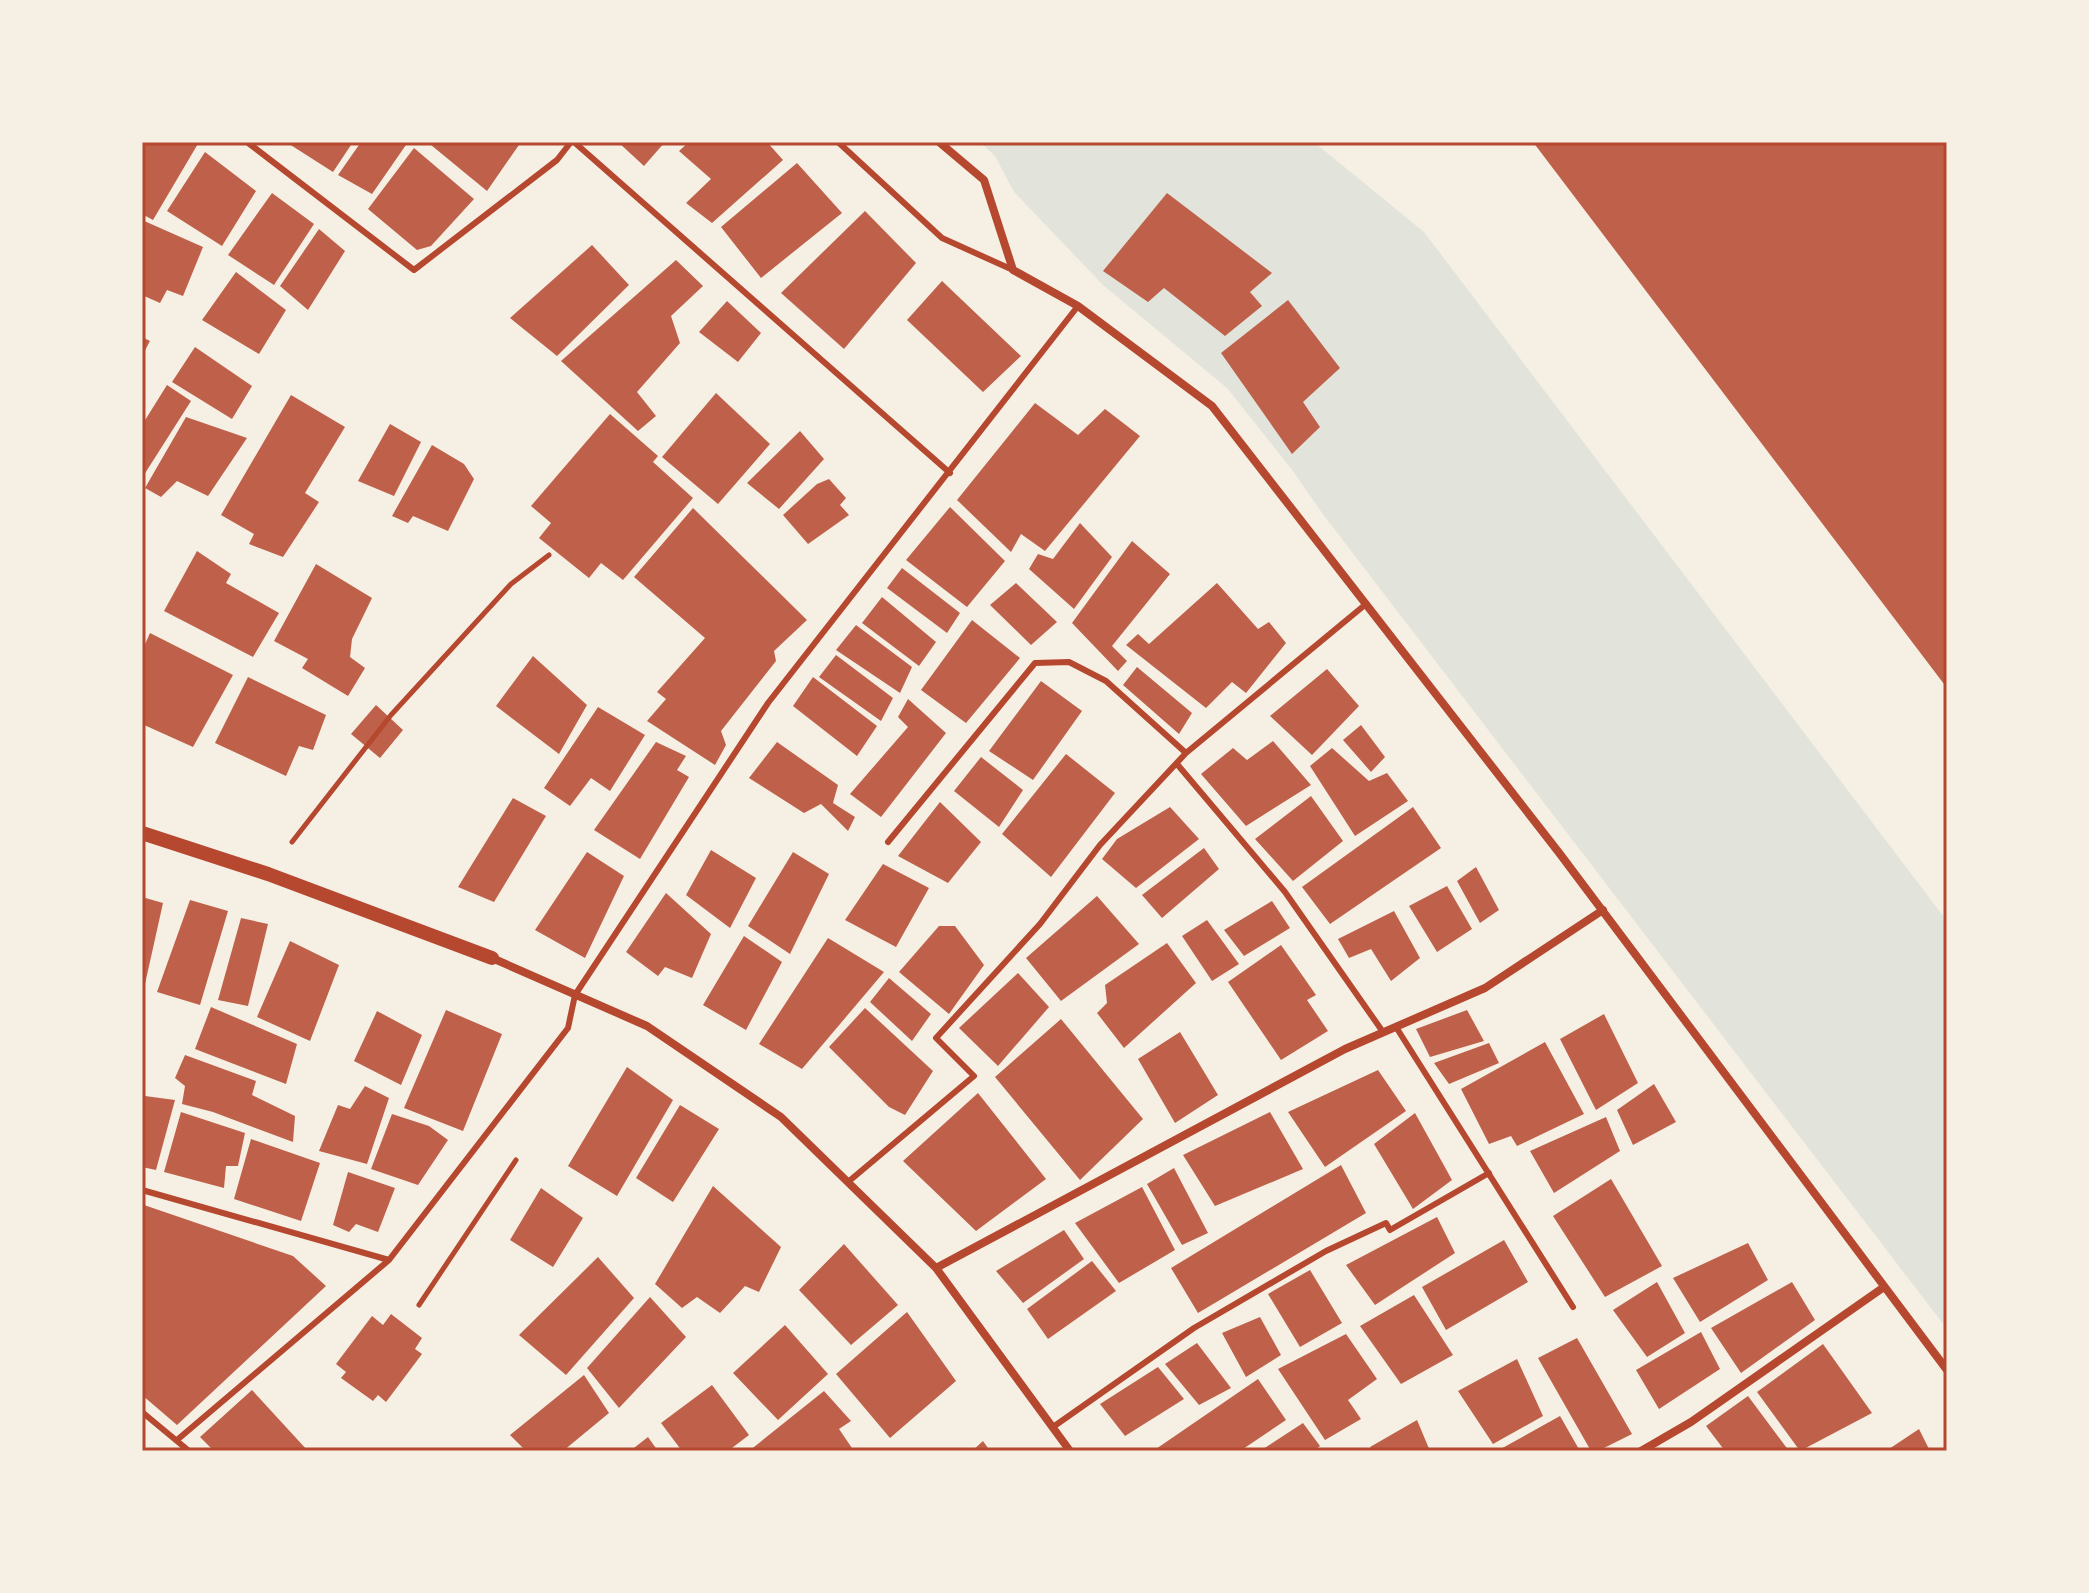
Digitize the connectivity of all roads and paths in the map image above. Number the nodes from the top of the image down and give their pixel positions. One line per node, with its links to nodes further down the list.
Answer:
1 (247, 142): 2 (lane)
2 (572, 142): 7 (lane)
3 (838, 142): 5 (lane)
4 (939, 142): 5 (street)
5 (1013, 270): 6 (street)
6 (1078, 306): 7 (lane); 9 (street)
7 (950, 473): 17 (lane)
8 (549, 555): 14 (path)
9 (1366, 604): 10 (lane); 15 (street)
10 (1186, 753): 11 (lane); 13 (lane)
11 (1177, 764): 19 (lane); 21 (lane)
12 (142, 833): 14 (street)
13 (888, 842)
14 (268, 874): 16 (street)
15 (1603, 910): 18 (street); 25 (street)
16 (492, 958): 17 (street)
17 (575, 995): 21 (street); 23 (lane)
18 (1396, 1027): 19 (street); 20 (lane)
19 (1383, 1032): 24 (street)
20 (1489, 1173): 26 (lane); 29 (lane)
21 (848, 1182): 24 (street)
22 (142, 1190): 23 (lane)
23 (389, 1260): 30 (lane)
24 (936, 1268): 29 (street)
25 (1884, 1287): 27 (street); 33 (street)
26 (1573, 1307)
27 (1947, 1370)
28 (142, 1412): 30 (lane)
29 (1053, 1427): 32 (street)
30 (177, 1440): 31 (lane)
31 (189, 1451)
32 (1070, 1451)
33 (1641, 1451)

